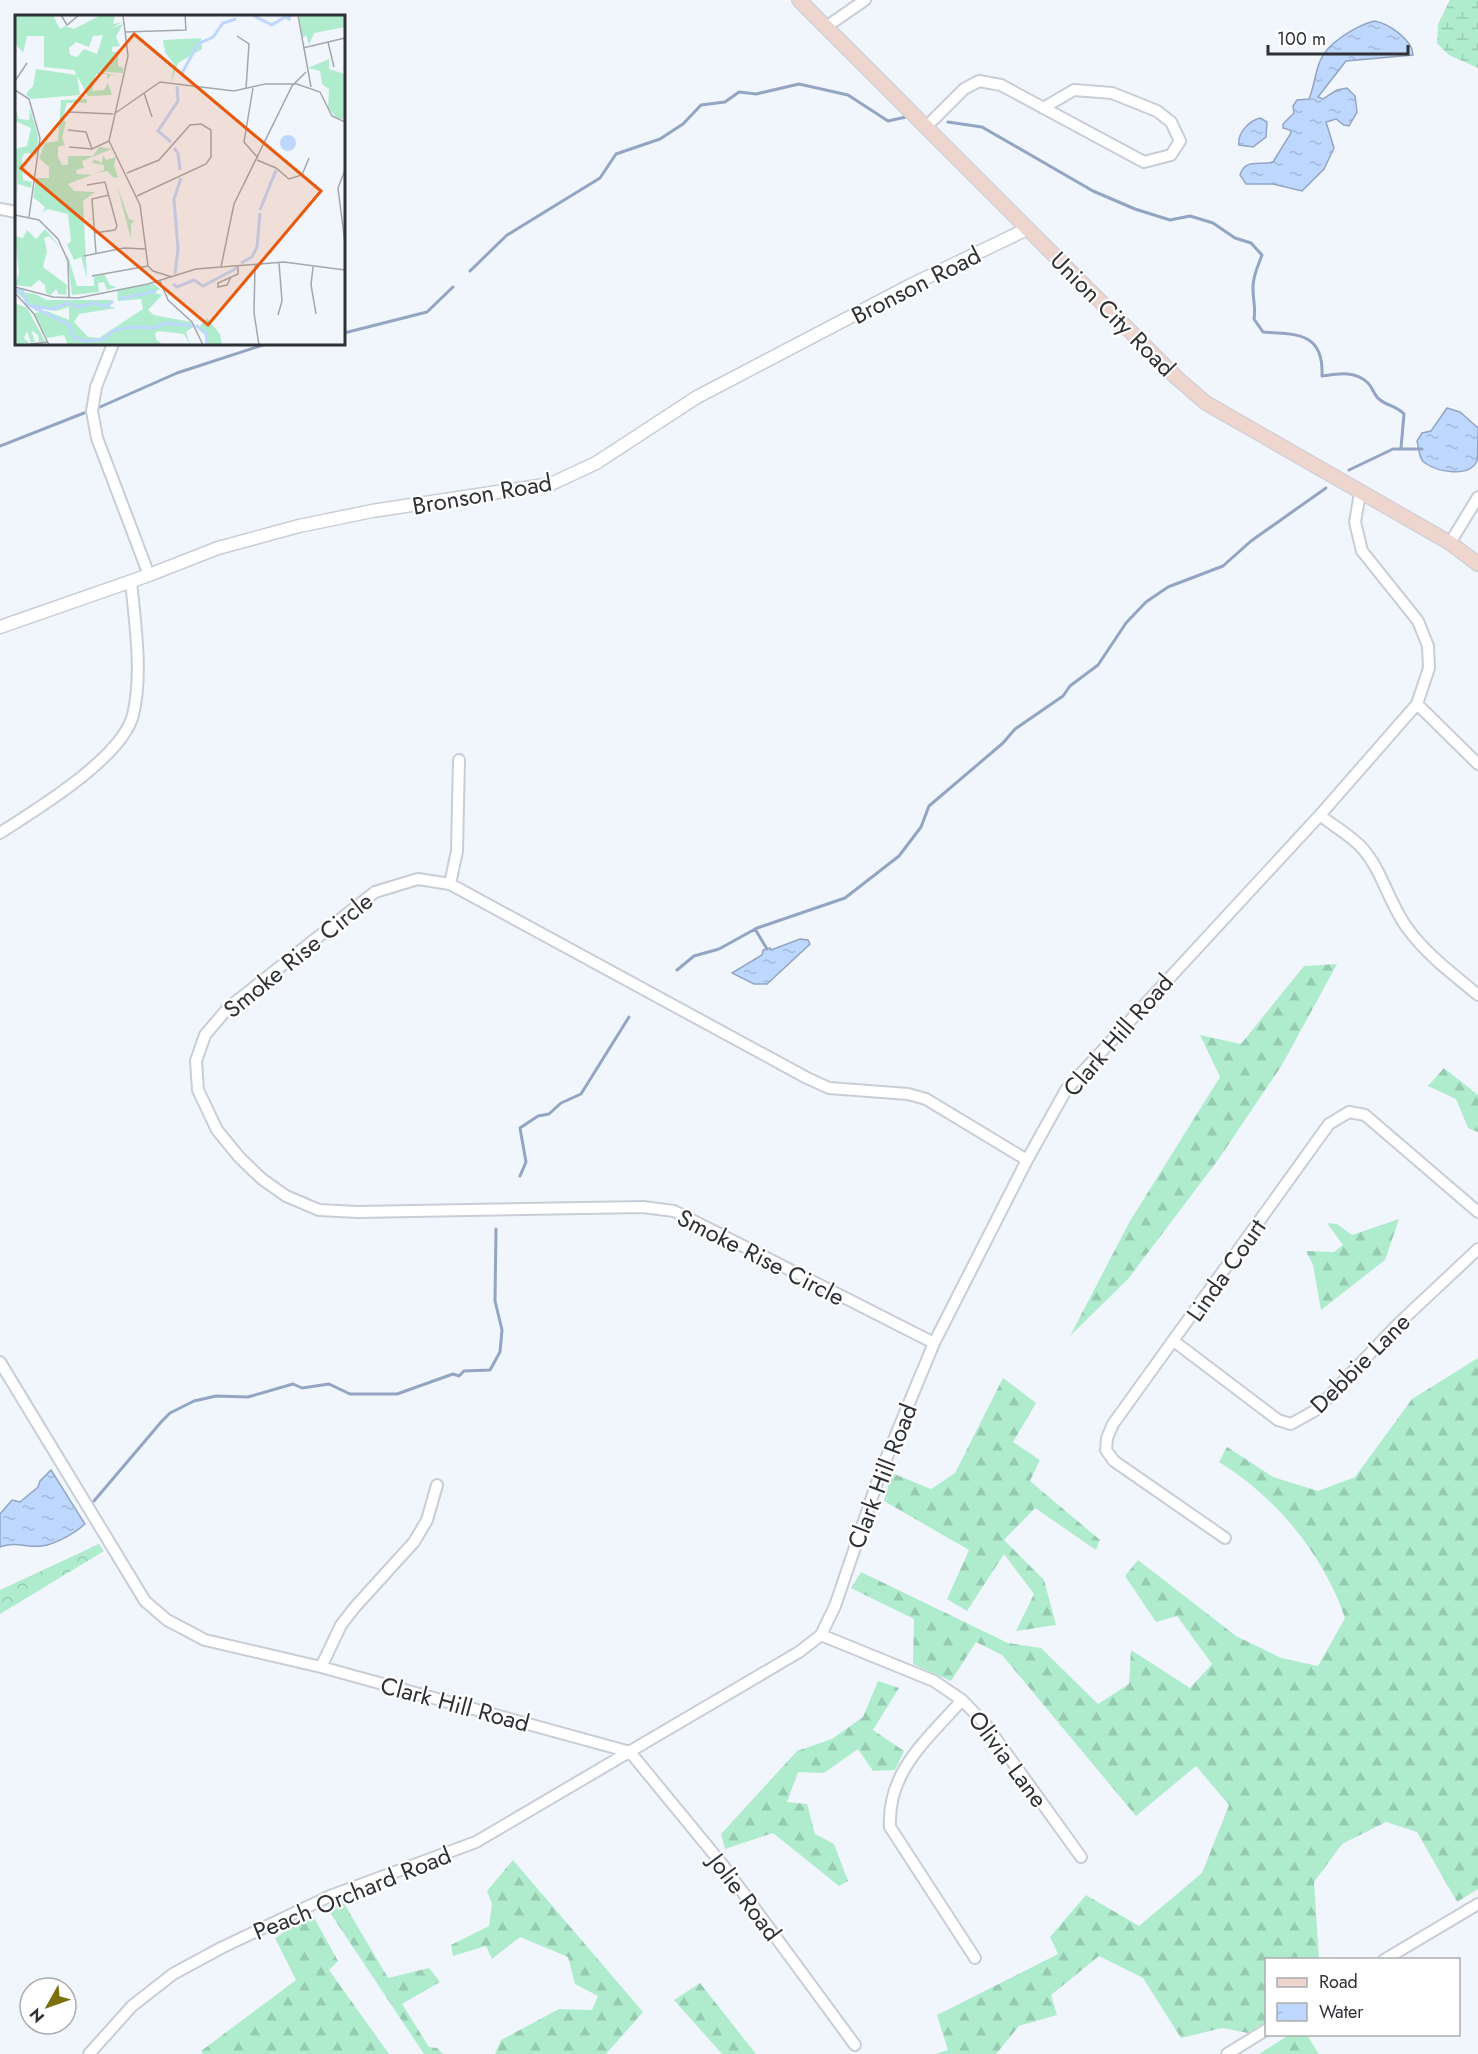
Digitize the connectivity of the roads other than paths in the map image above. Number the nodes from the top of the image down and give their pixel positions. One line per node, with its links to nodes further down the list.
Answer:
1 (799, 0): 3 (main road, Union City Road)
2 (865, 0): 3 (street)
3 (826, 27): 5 (main road, Union City Road)
4 (1043, 108): 4 (street); 5 (street)
5 (926, 126): 8 (main road, Union City Road)
6 (0, 209): 7 (street)
7 (15, 212)
8 (1027, 229): 10 (main road, Union City Road); 14 (street, Bronson Road)
9 (113, 345): 14 (street)
10 (1360, 493): 12 (main road, Union City Road); 17 (street, Clark Hill Road)
11 (1478, 497): 12 (street)
12 (1450, 543): 13 (main road, Union City Road)
13 (1478, 564)
14 (149, 575): 15 (street, Bronson Road)
15 (131, 581): 16 (street, Bronson Road); 21 (street)
16 (0, 627)
17 (1417, 704): 19 (street); 20 (street, Clark Hill Road)
18 (459, 760): 22 (street)
19 (1478, 764)
20 (1320, 815): 23 (street); 24 (street, Clark Hill Road)
21 (0, 833)
22 (450, 884): 24 (street, Smoke Rise Circle); 28 (street, Smoke Rise Circle)
23 (1478, 995)
24 (1027, 1160): 28 (street, Clark Hill Road)
25 (1478, 1212): 27 (street, Linda Court)
26 (1478, 1249): 27 (street, Debbie Lane)
27 (1175, 1342): 31 (street, Linda Court)
28 (934, 1343): 32 (street, Clark Hill Road)
29 (0, 1362): 33 (street, Clark Hill Road)
30 (437, 1485): 33 (street)
31 (1225, 1538)
32 (822, 1635): 34 (street, Olivia Lane); 35 (street, Clark Hill Road)
33 (321, 1667): 35 (street, Clark Hill Road)
34 (962, 1700): 36 (street, Olivia Lane); 38 (street)
35 (630, 1752): 41 (street, Jolie Road); 42 (street, Peach Orchard Road)
36 (1081, 1857)
37 (1478, 1904): 39 (street)
38 (975, 1958)
39 (1386, 1958)
40 (1265, 2031): 43 (street)
41 (855, 2045)
42 (89, 2054)
43 (1227, 2054)

